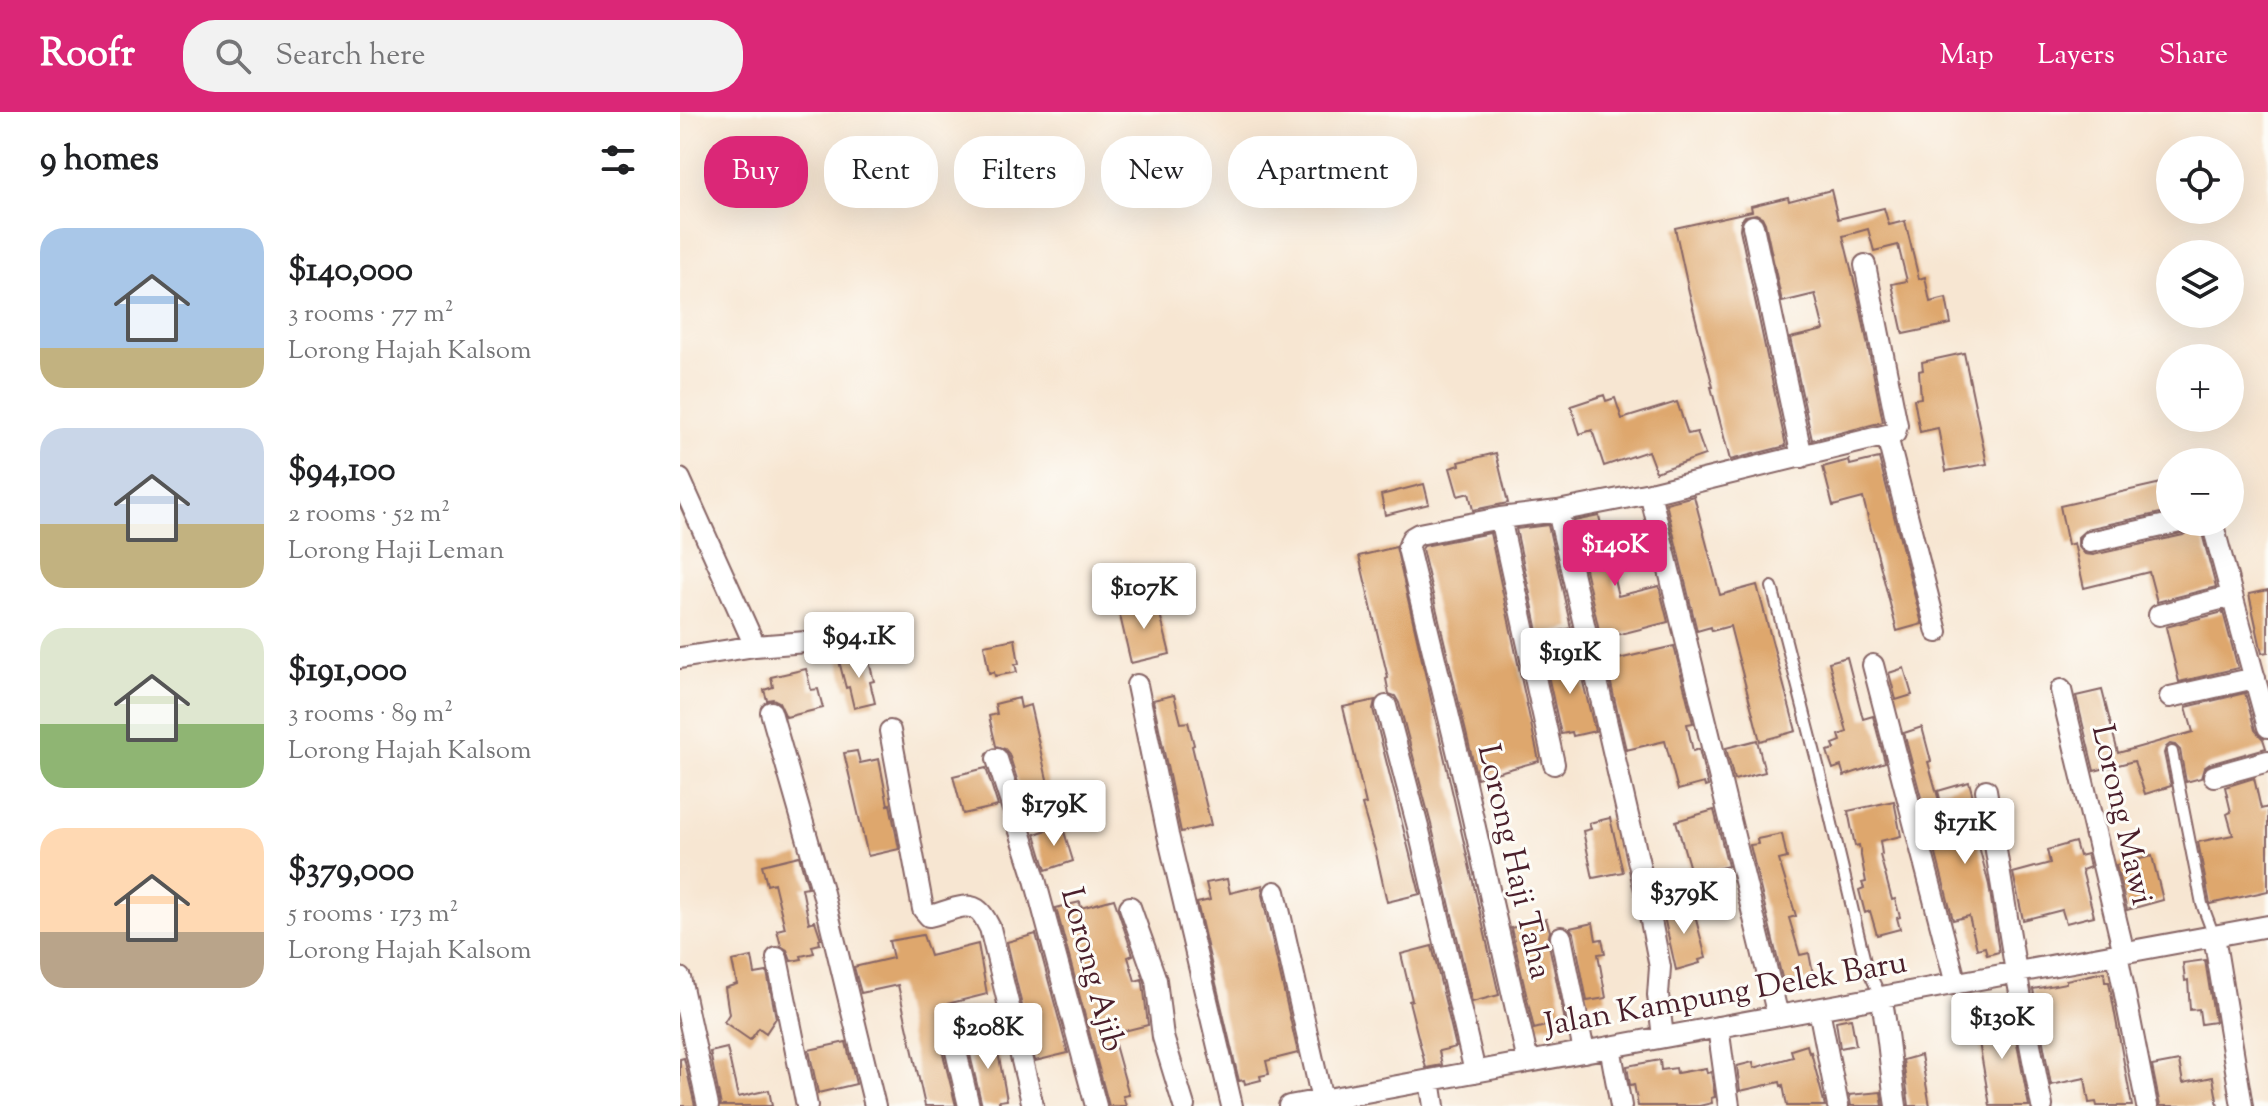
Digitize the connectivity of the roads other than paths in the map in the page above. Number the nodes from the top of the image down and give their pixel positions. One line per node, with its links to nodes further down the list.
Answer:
1 (1753, 226): 4 (street)
2 (1865, 265): 3 (street)
3 (1887, 436): 4 (street, Lorong Haji Taha); 15 (street)
4 (1802, 457): 6 (street, Lorong Haji Taha)
5 (680, 479): 16 (street)
6 (1650, 493): 7 (street, Lorong Haji Taha); 46 (street)
7 (1558, 511): 8 (street, Lorong Haji Taha); 48 (street)
8 (1500, 518): 31 (street); 52 (street, Lorong Haji Taha)
9 (2156, 527): 11 (street)
10 (2216, 536): 13 (street)
11 (2090, 542)
12 (1772, 587): 44 (lane)
13 (2232, 596): 14 (street); 20 (street)
14 (2159, 615)
15 (1937, 632)
16 (755, 646): 17 (street); 18 (street)
17 (831, 646)
18 (680, 658)
19 (1873, 665): 43 (street)
20 (2255, 678): 23 (street); 26 (street)
21 (1137, 685): 63 (street)
22 (2061, 690): 39 (street, Lorong Mawi)
23 (2170, 697)
24 (1386, 706): 53 (street)
25 (771, 712): 58 (street)
26 (2268, 727)
27 (890, 731): 60 (street)
28 (2172, 752): 37 (lane)
29 (997, 759): 61 (street, Lorong Ajib)
30 (2268, 761): 32 (street)
31 (1554, 764)
32 (2214, 776)
33 (1986, 790): 41 (street)
34 (1275, 892): 55 (street)
35 (1130, 907): 62 (street)
36 (2268, 926): 37 (street, Jalan Kampung Delek Baru)
37 (2214, 936): 39 (street, Jalan Kampung Delek Baru); 72 (street)
38 (1561, 937): 51 (street)
39 (2120, 953): 41 (street, Jalan Kampung Delek Baru); 71 (street, Lorong Mawi)
40 (777, 958): 57 (street)
41 (2016, 972): 43 (street, Jalan Kampung Delek Baru); 70 (street)
42 (680, 978): 56 (street)
43 (1956, 984): 44 (street, Jalan Kampung Delek Baru)
44 (1881, 997): 45 (street, Jalan Kampung Delek Baru); 69 (street)
45 (1819, 1009): 46 (street, Jalan Kampung Delek Baru); 68 (street)
46 (1778, 1016): 47 (street, Jalan Kampung Delek Baru)
47 (1718, 1027): 48 (street, Jalan Kampung Delek Baru); 67 (street)
48 (1663, 1037): 50 (street, Jalan Kampung Delek Baru)
49 (954, 1043): 59 (street)
50 (1610, 1047): 51 (street, Jalan Kampung Delek Baru); 66 (street)
51 (1584, 1052): 52 (street, Jalan Kampung Delek Baru)
52 (1528, 1062): 53 (street, Jalan Kampung Delek Baru)
53 (1475, 1072): 54 (street, Jalan Kampung Delek Baru)
54 (1430, 1080): 55 (street, Jalan Kampung Delek Baru); 65 (street)
55 (1328, 1101): 64 (street, Jalan Kampung Delek Baru)
56 (708, 1106)
57 (807, 1106)
58 (875, 1106)
59 (969, 1106)
60 (1033, 1106)
61 (1096, 1106)
62 (1184, 1106)
63 (1232, 1106)
64 (1289, 1106)
65 (1434, 1106)
66 (1621, 1106)
67 (1729, 1106)
68 (1838, 1106)
69 (1896, 1106)
70 (2042, 1106)
71 (2147, 1106)
72 (2242, 1106)

